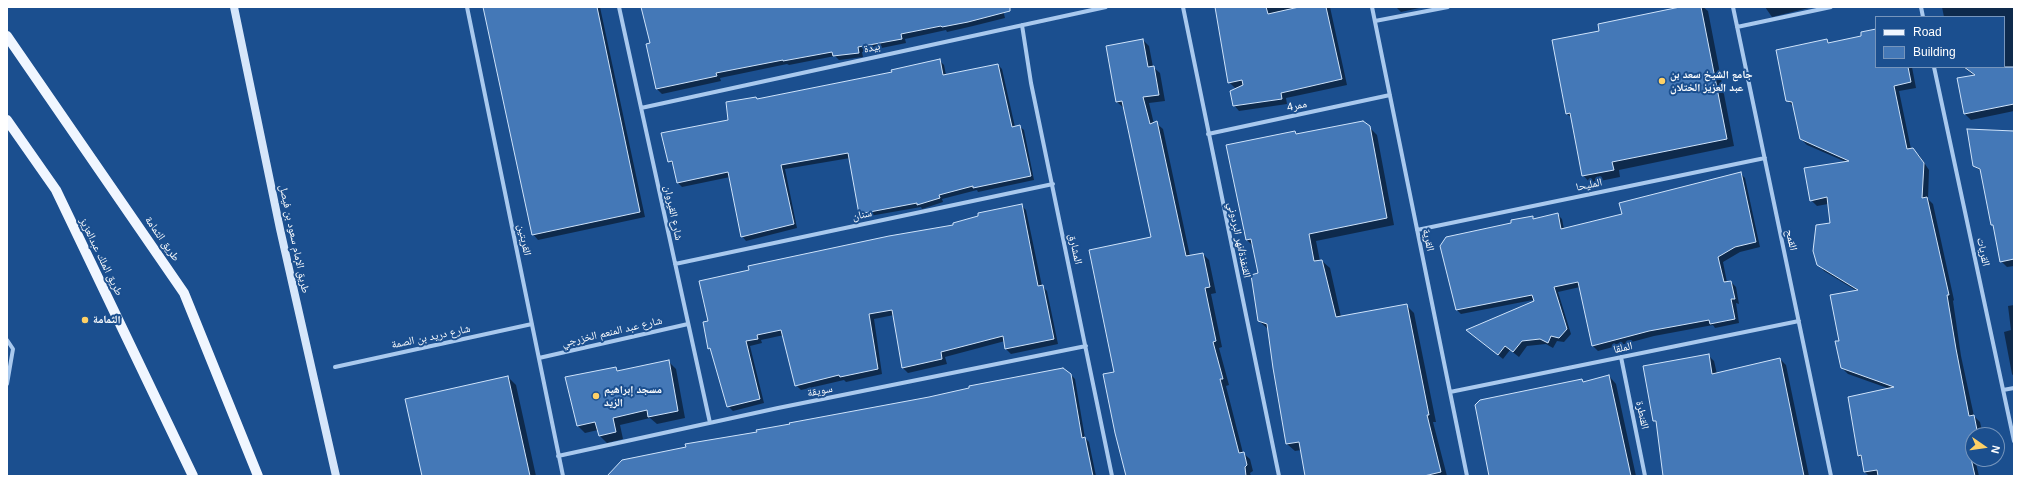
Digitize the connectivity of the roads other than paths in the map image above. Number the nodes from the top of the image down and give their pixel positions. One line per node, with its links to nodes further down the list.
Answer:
1 (234, 7): 40 (main road, طريق الإمام سعود بن فيصل)
2 (467, 7): 24 (street, القريتين)
3 (619, 7): 16 (street, شارع القيروان)
4 (1106, 7): 11 (street, بيدة)
5 (1183, 7): 18 (street, القنفذة/نهر البردوني)
6 (1372, 7): 10 (street, القرية)
7 (1448, 7): 10 (street)
8 (1733, 7): 12 (street, القمح)
9 (1831, 7): 12 (street)
10 (1374, 21): 15 (street, القرية)
11 (1022, 25): 16 (street, بيدة); 20 (street, المشارق)
12 (1738, 27): 19 (street, القمح)
13 (7, 36): 39 (main road, طريق الثمامة)
14 (1934, 68): 33 (street, القريات)
15 (1390, 95): 18 (street, ممر4); 21 (street, القرية)
16 (641, 108): 22 (street, شارع القيروان)
17 (7, 120): 38 (main road, طريق الملك عبدالعزيز)
18 (1208, 134): 43 (street, القنفذة/نهر البردوني)
19 (1765, 158): 21 (street, المليحا); 23 (street, القمح)
20 (1053, 184): 22 (street, سنان); 27 (street, المشارق)
21 (1417, 230): 34 (street, القرية)
22 (675, 264): 25 (street, شارع القيروان)
23 (1799, 321): 29 (street, الملقا); 46 (street, القمح)
24 (532, 324): 28 (street, القريتين); 30 (street, شارع دريد بن الصمة)
25 (688, 324): 28 (street, شارع عبد المنعم الخزرجي); 35 (street, شارع القيروان)
26 (7, 340): 31 (street)
27 (1086, 346): 35 (street, سويقة); 42 (street, المشارق)
28 (539, 358): 37 (street, القريتين)
29 (1621, 358): 34 (street, الملقا); 45 (street, القنطرة)
30 (335, 367)
31 (7, 384)
32 (2014, 388): 33 (street)
33 (2003, 390): 36 (street, القريات)
34 (1450, 392): 44 (street, القرية)
35 (710, 423): 37 (street, سويقة)
36 (2014, 441)
37 (558, 456): 41 (street, القريتين)
38 (193, 476)
39 (258, 476)
40 (336, 476)
41 (563, 476)
42 (1112, 476)
43 (1278, 476)
44 (1468, 476)
45 (1645, 476)
46 (1831, 476)

